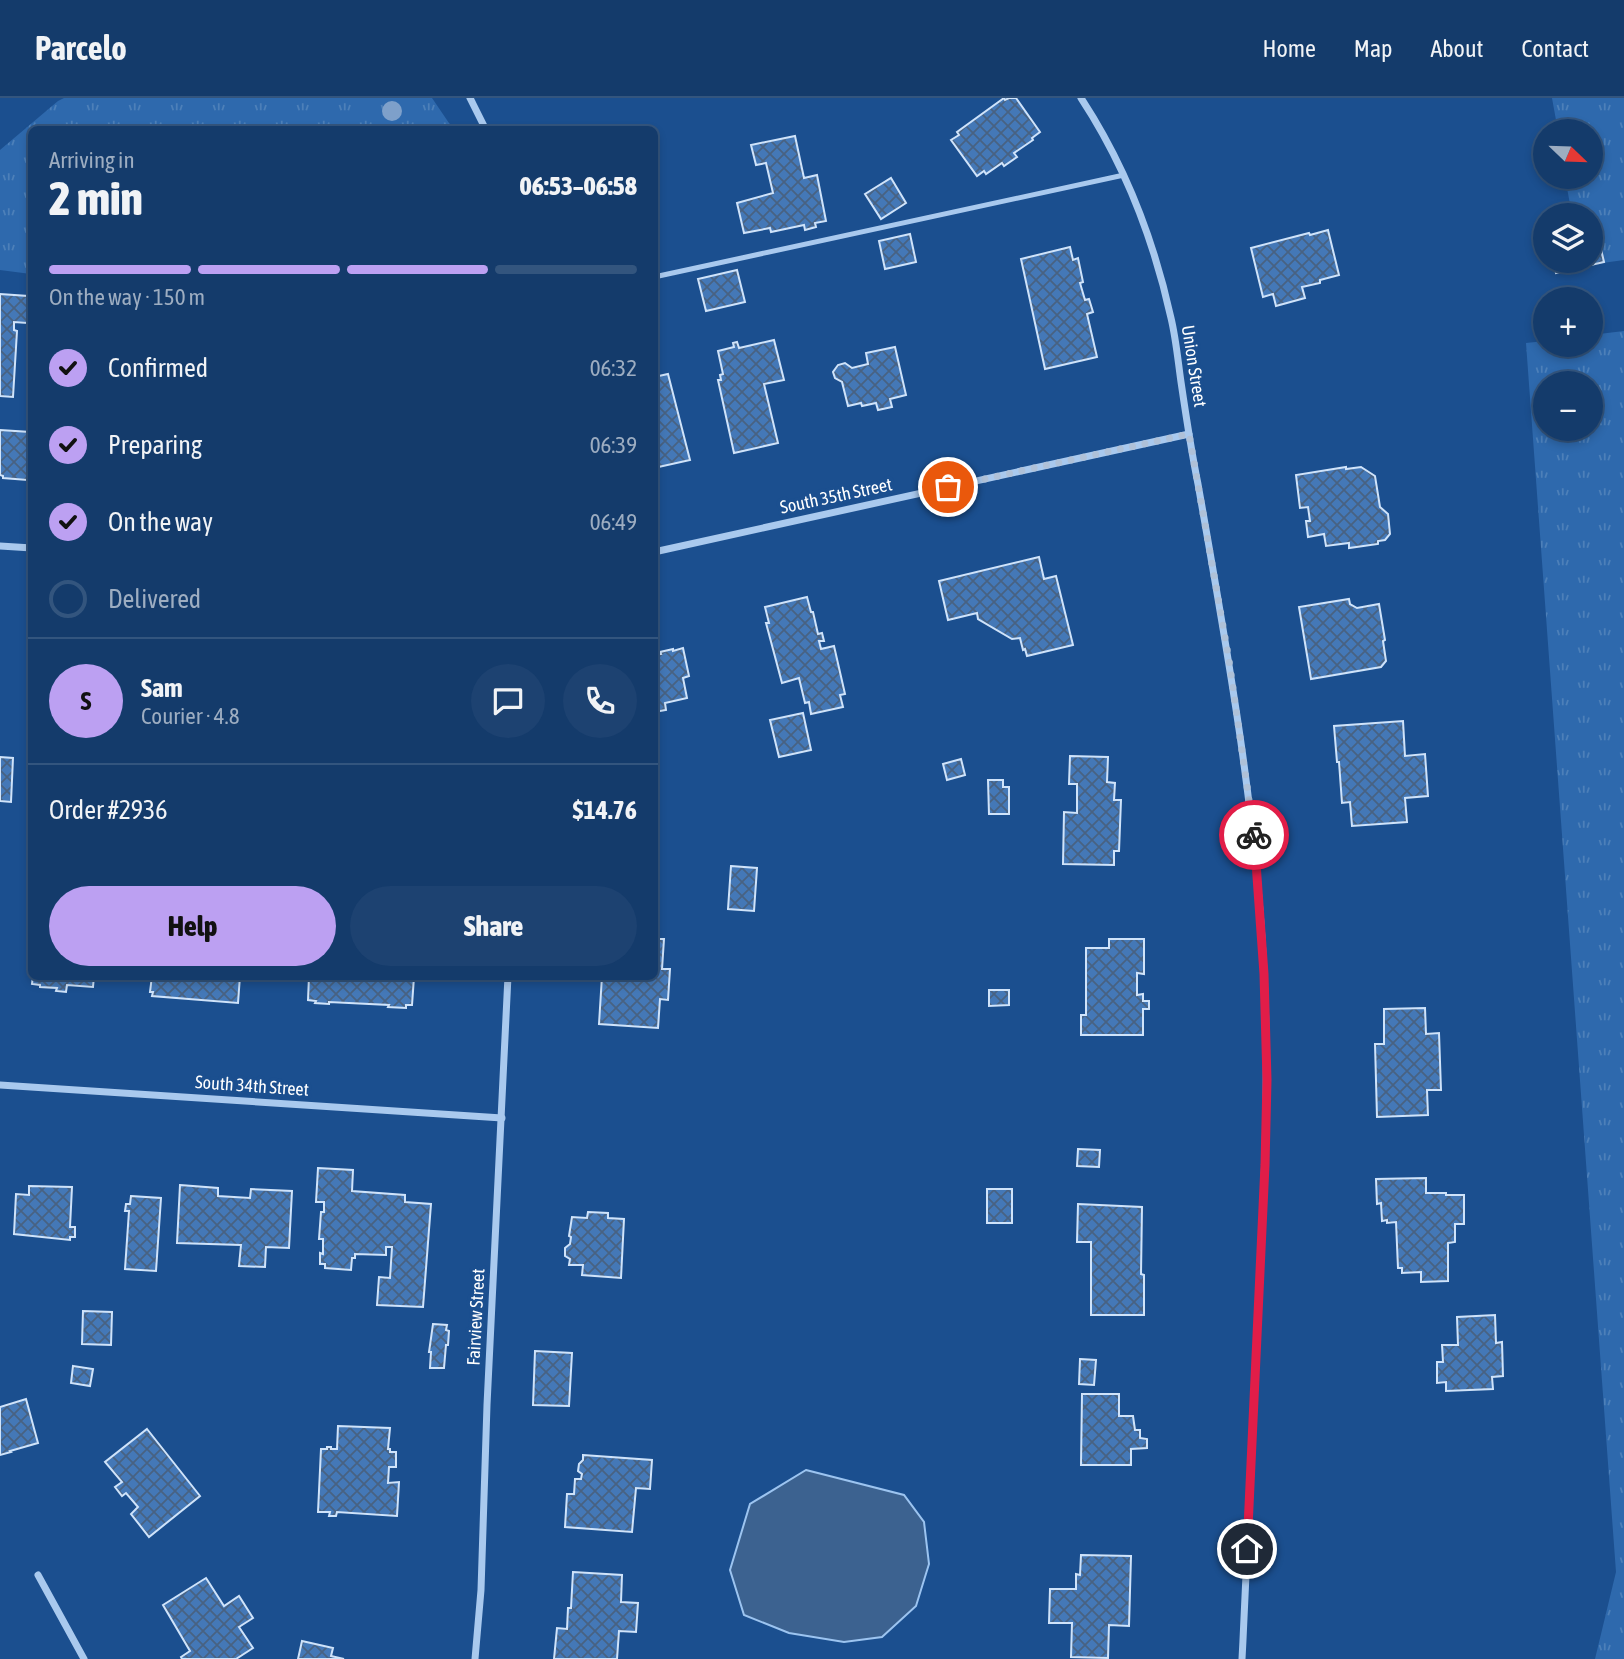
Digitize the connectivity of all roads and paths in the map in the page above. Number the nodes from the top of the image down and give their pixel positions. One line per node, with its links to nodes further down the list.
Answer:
1 (470, 98): 3 (street)
2 (1081, 98): 4 (street, Union Street)
3 (484, 126)
4 (1124, 175): 5 (lane); 6 (street, Union Street)
5 (658, 275)
6 (1189, 434): 9 (street, South 35th Street); 16 (street, Union Street)
7 (0, 546): 8 (street)
8 (28, 548)
9 (658, 551)
10 (509, 980): 12 (street, Fairview Street)
11 (0, 1085): 12 (street, South 34th Street)
12 (502, 1118): 15 (street, Fairview Street)
13 (38, 1575): 14 (street)
14 (84, 1659)
15 (475, 1659)
16 (1242, 1659)

